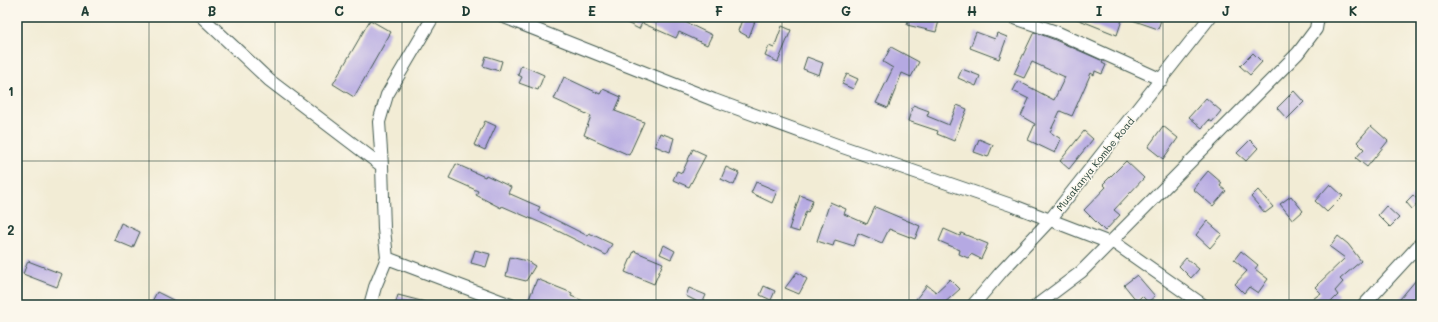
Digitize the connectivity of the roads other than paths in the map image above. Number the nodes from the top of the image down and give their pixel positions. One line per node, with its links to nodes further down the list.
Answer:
1 (202, 17): 8 (street)
2 (433, 17): 8 (street)
3 (504, 17): 9 (street)
4 (1012, 17): 7 (street)
5 (1210, 17): 7 (street, Musakanya Kombe Road)
6 (1318, 17): 10 (street)
7 (1162, 80): 9 (street, Musakanya Kombe Road)
8 (382, 166): 12 (street)
9 (1049, 221): 10 (street); 15 (street, Musakanya Kombe Road)
10 (1112, 241): 16 (street); 17 (street)
11 (1421, 243): 18 (street)
12 (388, 258): 13 (street); 14 (street)
13 (370, 305)
14 (511, 305)
15 (973, 305)
16 (1037, 305)
17 (1203, 305)
18 (1364, 305)

